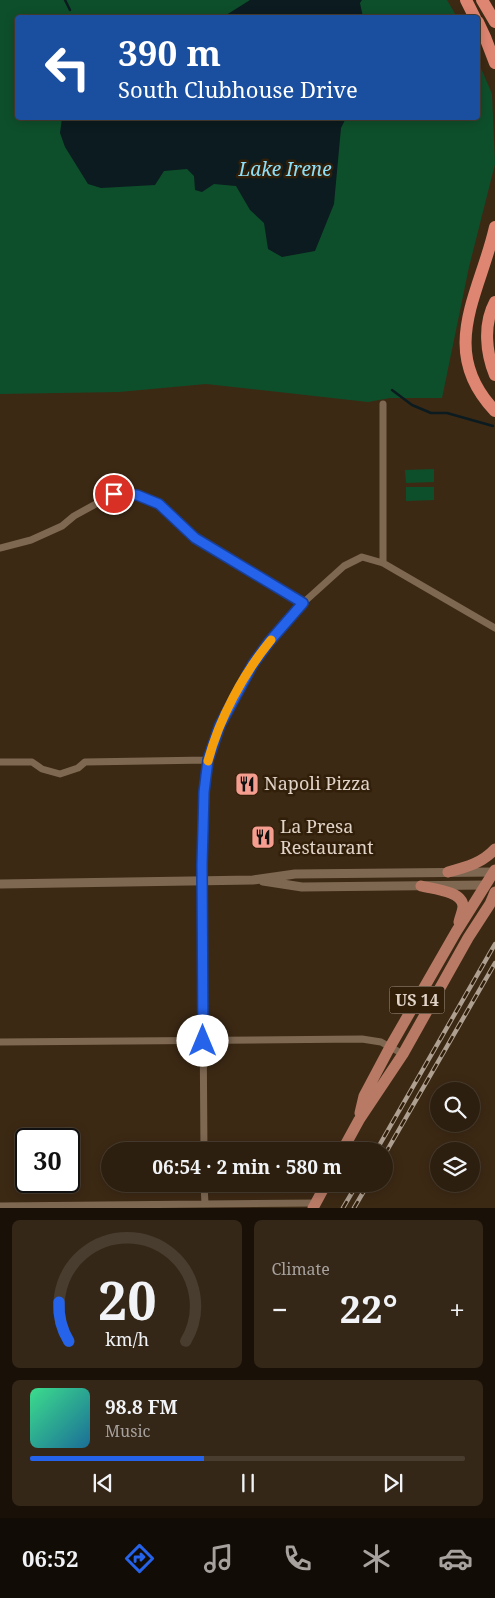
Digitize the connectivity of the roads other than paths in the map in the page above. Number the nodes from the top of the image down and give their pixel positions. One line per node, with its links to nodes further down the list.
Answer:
1 (466, 0): 3 (highway)
2 (482, 0): 4 (highway)
3 (474, 15)
4 (495, 22)
5 (480, 27): 6 (highway)
6 (495, 63)
7 (495, 227): 11 (highway)
8 (495, 302): 9 (highway)
9 (495, 376)
10 (383, 404): 13 (street)
11 (495, 411)
12 (0, 548): 14 (street)
13 (383, 563): 14 (street); 15 (street)
14 (303, 603): 16 (street)
15 (495, 628)
16 (208, 760): 17 (street); 22 (street)
17 (0, 762)
18 (495, 849): 20 (main road)
19 (494, 871): 20 (street); 25 (main road, US 14)
20 (448, 872): 21 (street)
21 (253, 880): 22 (street); 24 (street)
22 (202, 881): 23 (street); 27 (street)
23 (0, 884)
24 (422, 886): 25 (street); 26 (main road)
25 (491, 889): 26 (main road, US 14); 30 (main road, US 14)
26 (456, 932): 29 (main road, US 14)
27 (203, 1041): 28 (street); 29 (street); 32 (street)
28 (0, 1042)
29 (390, 1047): 30 (street); 31 (main road, US 14)
30 (403, 1054): 31 (main road, US 14)
31 (359, 1120): 33 (main road, US 14)
32 (204, 1142)
33 (347, 1142)
34 (204, 1192): 36 (street)
35 (321, 1192): 37 (main road)
36 (205, 1204): 37 (street); 38 (street)
37 (314, 1205)
38 (0, 1206)

